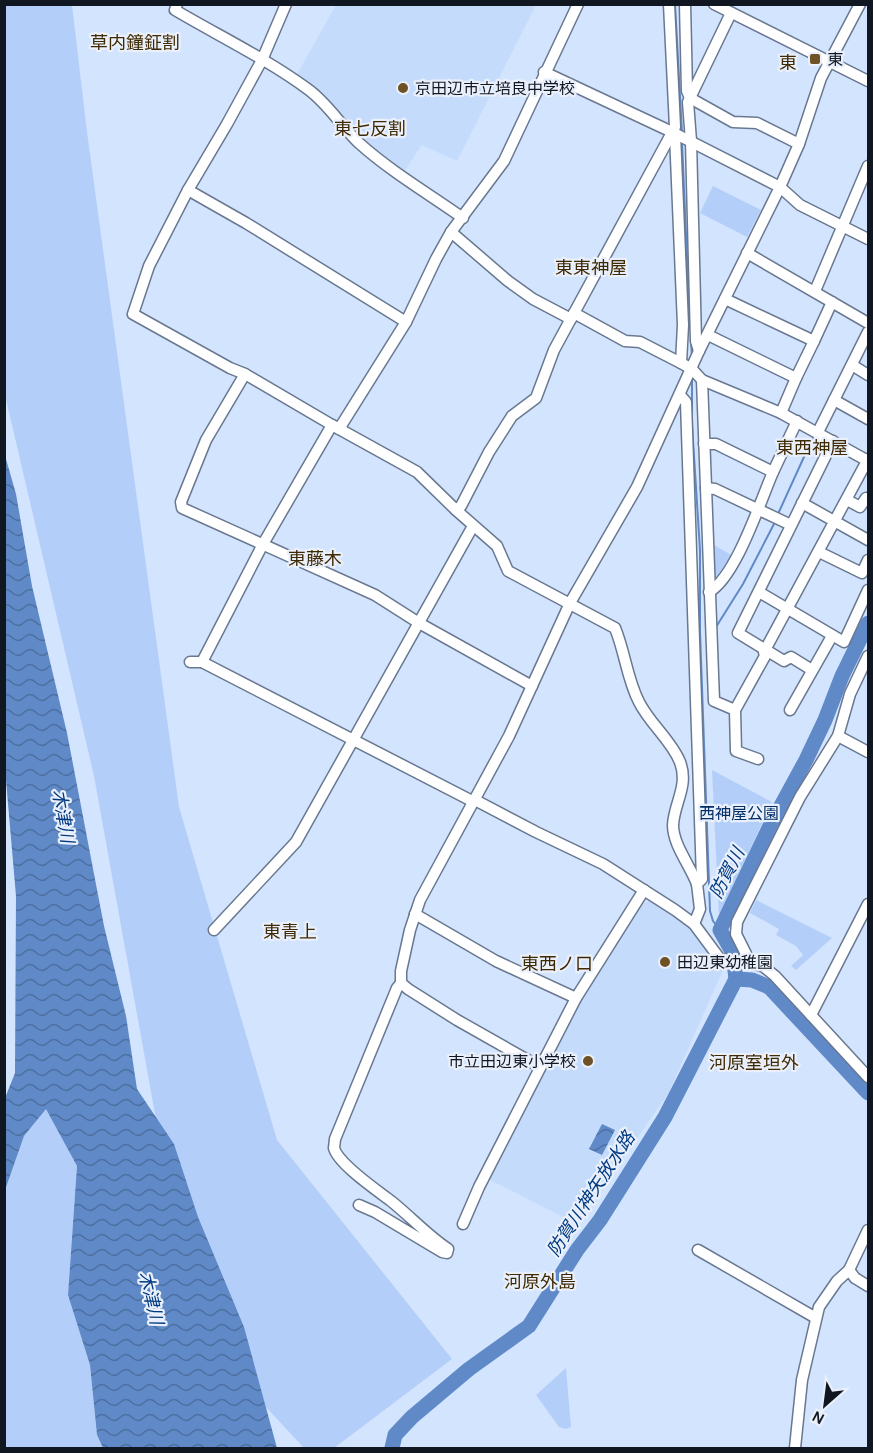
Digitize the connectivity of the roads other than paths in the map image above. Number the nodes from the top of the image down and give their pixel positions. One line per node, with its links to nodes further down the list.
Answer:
1 (177, 4): 9 (street)
2 (286, 4): 9 (street)
3 (578, 4): 11 (street)
4 (669, 4): 14 (street)
5 (685, 4): 13 (street)
6 (714, 4): 8 (street)
7 (860, 4): 10 (street)
8 (731, 10): 10 (street); 13 (street)
9 (261, 60): 19 (street); 20 (street)
10 (829, 61): 12 (street); 16 (street)
11 (544, 72): 14 (street); 20 (street)
12 (868, 81)
13 (689, 100): 14 (street); 15 (street); 16 (street)
14 (675, 132): 15 (street); 28 (street); 35 (street)
15 (690, 141): 18 (street); 34 (street)
16 (799, 144): 18 (street)
17 (868, 166): 21 (street)
18 (780, 187): 21 (street); 24 (street)
19 (188, 190): 29 (street); 38 (street)
20 (463, 218): 22 (street)
21 (841, 226): 23 (street); 25 (street)
22 (451, 232): 28 (street); 29 (street)
23 (868, 239)
24 (747, 253): 25 (street); 26 (street)
25 (814, 291): 27 (street)
26 (725, 299): 32 (street); 33 (street)
27 (832, 302): 30 (street); 33 (street)
28 (573, 316): 35 (street); 58 (street)
29 (406, 322): 47 (street)
30 (868, 323)
31 (868, 332): 36 (street)
32 (708, 335): 34 (street); 40 (street)
33 (814, 341): 40 (street)
34 (699, 351): 37 (street)
35 (681, 363): 37 (street)
36 (852, 365): 39 (street); 43 (street)
37 (692, 369): 41 (street); 42 (street)
38 (246, 374): 47 (street); 63 (street)
39 (868, 375)
40 (796, 378): 44 (street)
41 (702, 380): 44 (street); 50 (street)
42 (680, 395): 70 (street); 80 (street)
43 (834, 400): 45 (street); 48 (street)
44 (781, 413): 46 (street)
45 (868, 419)
46 (797, 421): 48 (street); 52 (street)
47 (335, 427): 58 (street); 63 (street)
48 (816, 431): 49 (street)
49 (833, 441): 51 (street); 56 (street)
50 (704, 444): 52 (street); 53 (street)
51 (868, 460): 54 (street)
52 (773, 472): 57 (street)
53 (706, 488): 57 (street); 68 (street)
54 (847, 500): 55 (street); 59 (street)
55 (868, 500)
56 (802, 503): 59 (street); 60 (street)
57 (757, 509): 60 (street); 68 (street)
58 (456, 510): 61 (street)
59 (836, 521): 62 (street); 64 (street)
60 (791, 525): 69 (street)
61 (473, 526): 70 (street); 72 (street)
62 (868, 540)
63 (263, 544): 72 (street); 77 (street)
64 (819, 552): 66 (street); 71 (street)
65 (868, 560): 66 (street)
66 (865, 575)
67 (868, 590): 73 (street)
68 (709, 592): 81 (street)
69 (759, 592): 71 (street); 74 (street)
70 (570, 603): 79 (street); 89 (street)
71 (788, 609): 73 (street); 74 (street)
72 (419, 623): 79 (street); 85 (street)
73 (832, 636): 78 (street)
74 (766, 649): 78 (street); 83 (street)
75 (868, 656): 84 (street)
76 (190, 662): 77 (street)
77 (202, 662): 85 (street)
78 (812, 670): 82 (street)
79 (532, 686): 88 (street)
80 (695, 693): 81 (street); 89 (street)
81 (714, 701): 83 (street)
82 (790, 710)
83 (735, 711): 87 (street)
84 (838, 736): 86 (street); 95 (street)
85 (353, 741): 88 (street); 94 (street)
86 (868, 752)
87 (759, 759)
88 (475, 801): 90 (street); 92 (street)
89 (697, 884): 93 (street)
90 (644, 890): 93 (street); 97 (street)
91 (868, 904): 98 (street)
92 (415, 914): 96 (street); 97 (street)
93 (694, 924): 95 (street)
94 (214, 930)
95 (747, 962): 98 (street)
96 (401, 983): 99 (street); 101 (street)
97 (576, 998): 99 (street)
98 (812, 1015): 100 (street)
99 (540, 1067): 102 (street)
100 (868, 1077)
101 (360, 1205)
102 (463, 1224)
103 (868, 1230): 105 (street)
104 (698, 1250): 107 (street)
105 (849, 1270): 106 (street); 107 (street)
106 (868, 1286)
107 (816, 1318): 108 (street)
108 (795, 1449)

